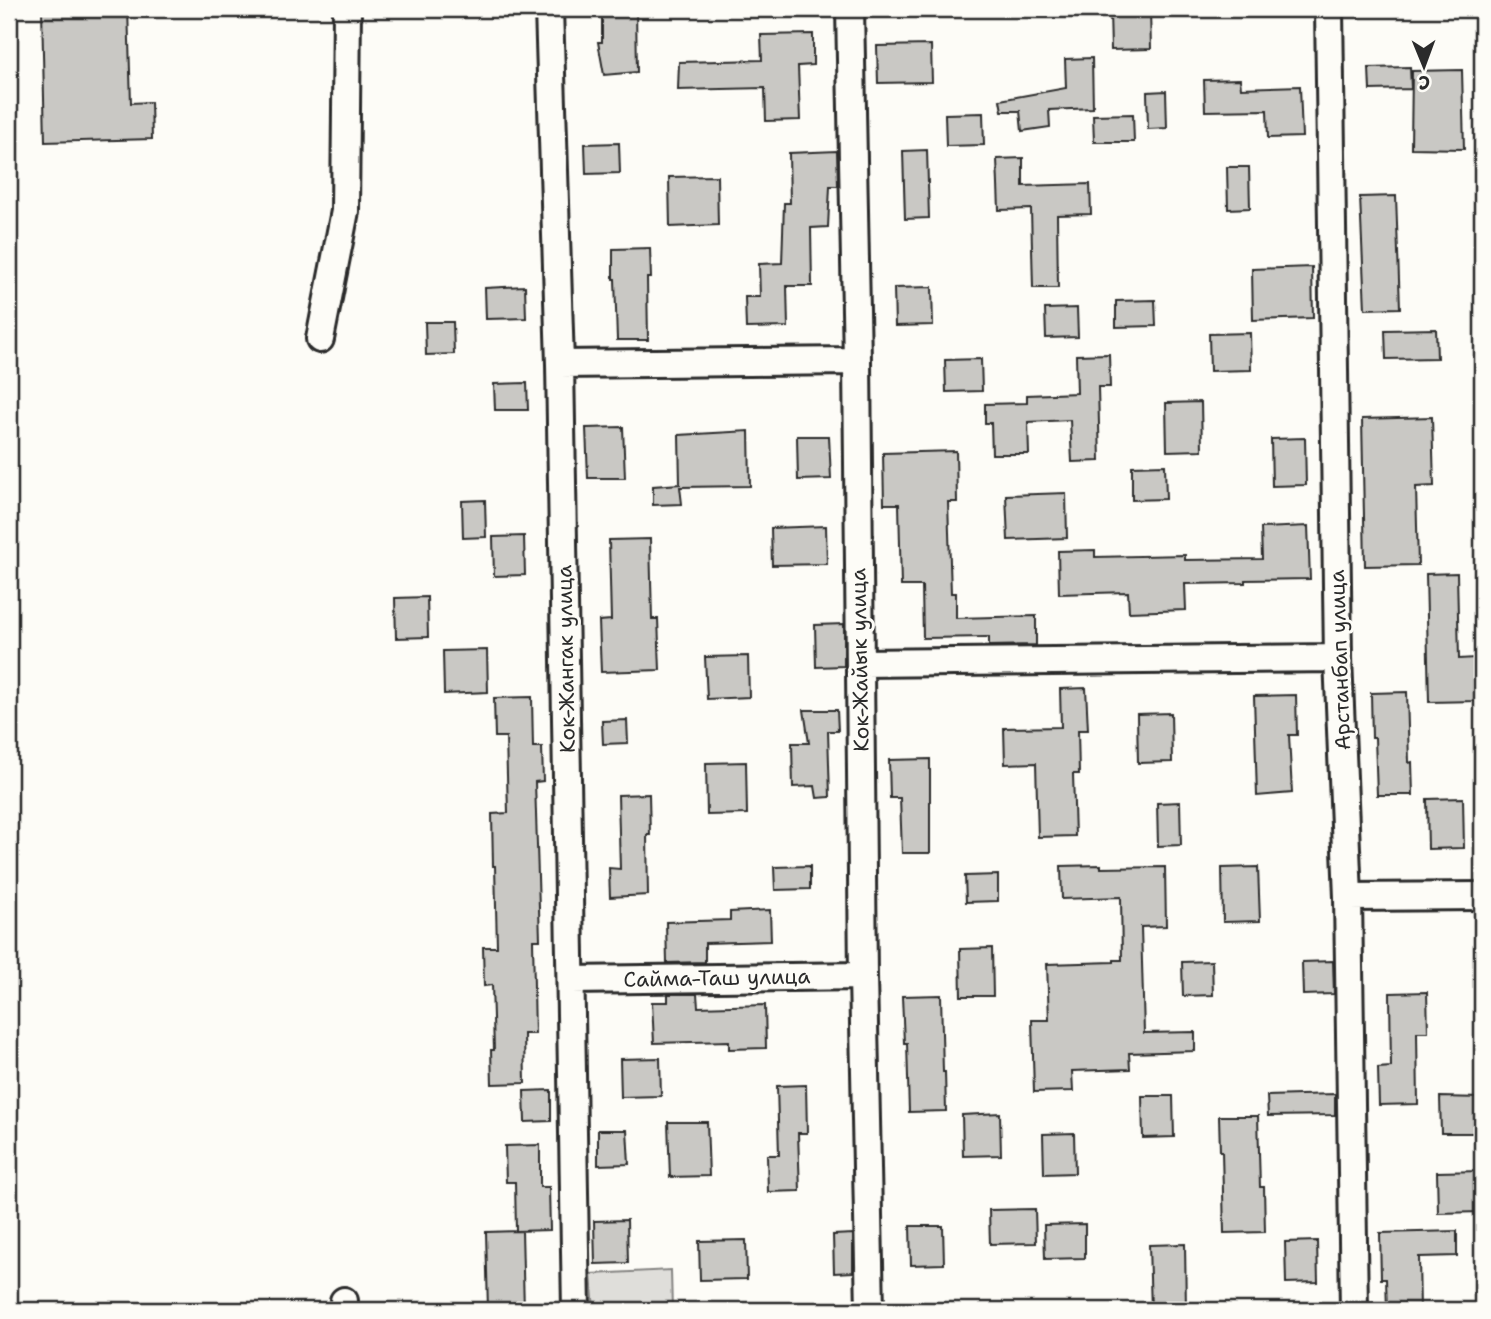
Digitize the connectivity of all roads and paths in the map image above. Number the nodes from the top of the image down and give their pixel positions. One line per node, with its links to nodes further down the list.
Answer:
1 (347, 9): 5 (street)
2 (549, 9): 7 (street, Кок-Жангак улица)
3 (850, 9): 6 (street, Кок-Жайык улица)
4 (1329, 9): 8 (street, Арстанбап улица)
5 (320, 339)
6 (857, 361): 7 (street); 9 (street, Кок-Жайык улица)
7 (560, 365): 13 (street, Кок-Жангак улица)
8 (1338, 657): 9 (street); 11 (street, Арстанбап улица)
9 (860, 663): 12 (street, Кок-Жайык улица)
10 (1482, 896): 11 (street)
11 (1348, 897): 16 (street, Арстанбап улица)
12 (863, 976): 13 (street, Сайма-Таш улица); 15 (street, Кок-Жайык улица)
13 (571, 980): 14 (street, Кок-Жангак улица)
14 (576, 1310)
15 (870, 1310)
16 (1353, 1310)

